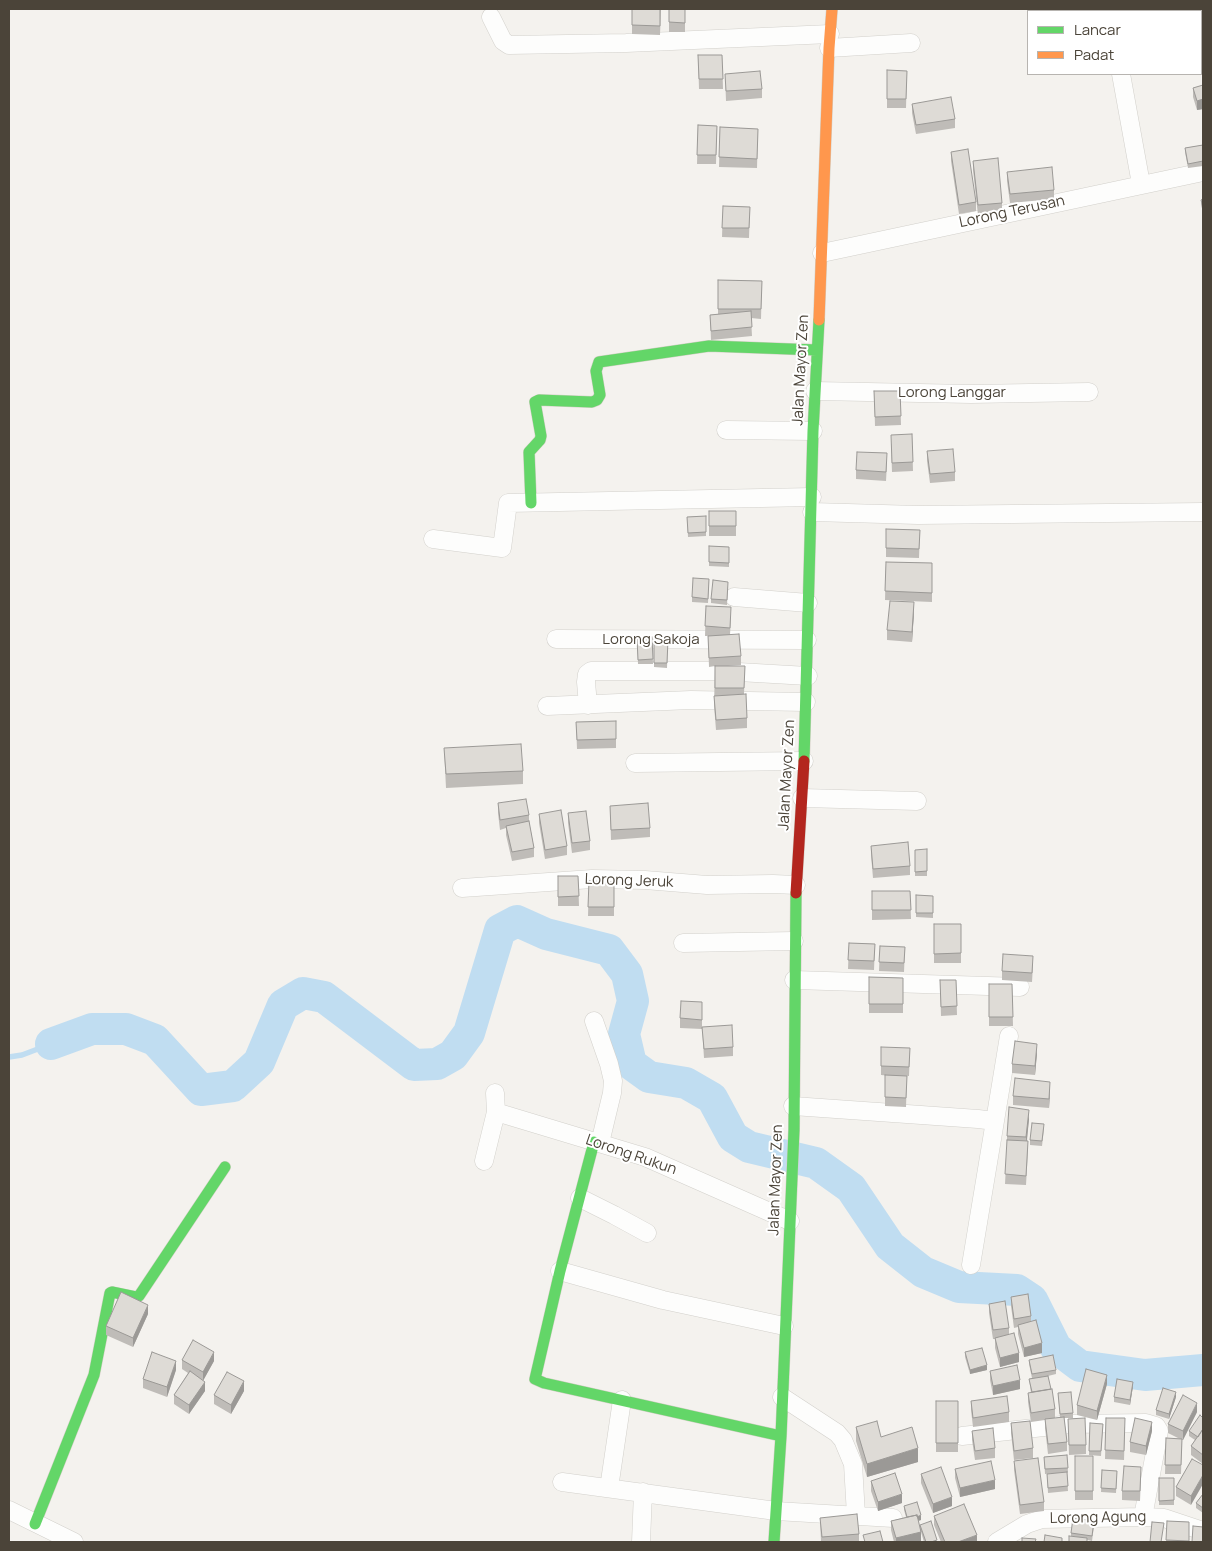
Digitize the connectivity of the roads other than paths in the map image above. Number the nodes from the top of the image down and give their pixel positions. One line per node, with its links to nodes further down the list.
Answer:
1 (832, 9): 3 (street, Jalan Mayor Zen)
2 (491, 16): 3 (street)
3 (829, 41): 4 (street); 8 (street, Jalan Mayor Zen)
4 (911, 43)
5 (1121, 75): 7 (street)
6 (1203, 172): 7 (street, Lorong Terusan)
7 (1141, 184): 8 (street, Lorong Terusan)
8 (822, 254): 9 (street, Jalan Mayor Zen)
9 (816, 350): 10 (street, Jalan Mayor Zen); 14 (street)
10 (815, 391): 11 (street, Lorong Langgar); 13 (street, Jalan Mayor Zen)
11 (1089, 392)
12 (726, 430): 13 (street)
13 (813, 432): 15 (street, Jalan Mayor Zen)
14 (530, 503): 15 (street); 17 (street)
15 (812, 504): 16 (street); 19 (street, Jalan Mayor Zen)
16 (1203, 512)
17 (432, 539)
18 (734, 597): 19 (street)
19 (808, 603): 21 (street, Jalan Mayor Zen)
20 (556, 640): 21 (street, Lorong Sakoja)
21 (807, 640): 22 (street, Jalan Mayor Zen)
22 (808, 676): 23 (street, Jalan Mayor Zen); 24 (street)
23 (806, 702): 24 (street); 26 (street, Jalan Mayor Zen)
24 (588, 705): 25 (street)
25 (547, 706)
26 (804, 761): 27 (street); 28 (street, Jalan Mayor Zen)
27 (635, 763)
28 (802, 798): 29 (street); 30 (street, Jalan Mayor Zen)
29 (917, 801)
30 (796, 885): 31 (street, Lorong Jeruk); 32 (street, Jalan Mayor Zen)
31 (462, 888)
32 (794, 941): 33 (street); 34 (street, Jalan Mayor Zen)
33 (683, 943)
34 (794, 980): 35 (street); 39 (street, Jalan Mayor Zen)
35 (1020, 988)
36 (594, 1021): 42 (street)
37 (1009, 1036): 41 (street)
38 (495, 1092): 40 (street)
39 (793, 1106): 41 (street); 46 (street, Jalan Mayor Zen)
40 (496, 1112): 42 (street, Lorong Rukun); 43 (street)
41 (995, 1121): 48 (street)
42 (597, 1142): 45 (street); 46 (street, Lorong Rukun)
43 (484, 1161)
44 (225, 1167): 63 (street)
45 (580, 1198): 47 (street); 49 (street)
46 (790, 1221): 50 (street, Jalan Mayor Zen)
47 (647, 1233)
48 (971, 1265)
49 (560, 1271): 50 (street); 52 (street)
50 (784, 1326): 51 (street, Jalan Mayor Zen)
51 (782, 1397): 53 (street, Jalan Mayor Zen); 60 (street)
52 (622, 1400): 53 (street); 56 (street)
53 (781, 1436): 59 (street, Jalan Mayor Zen)
54 (962, 1436): 61 (street)
55 (562, 1482): 56 (street)
56 (609, 1488): 57 (street)
57 (643, 1492): 59 (street); 66 (street)
58 (9, 1510): 63 (street)
59 (776, 1511): 60 (street); 67 (street, Jalan Mayor Zen)
60 (856, 1515): 62 (street)
61 (1143, 1517): 64 (street, Lorong Agung); 68 (street, Lorong Agung)
62 (893, 1518)
63 (35, 1524): 65 (street)
64 (1203, 1531)
65 (74, 1542)
66 (641, 1542)
67 (774, 1542)
68 (998, 1542)

